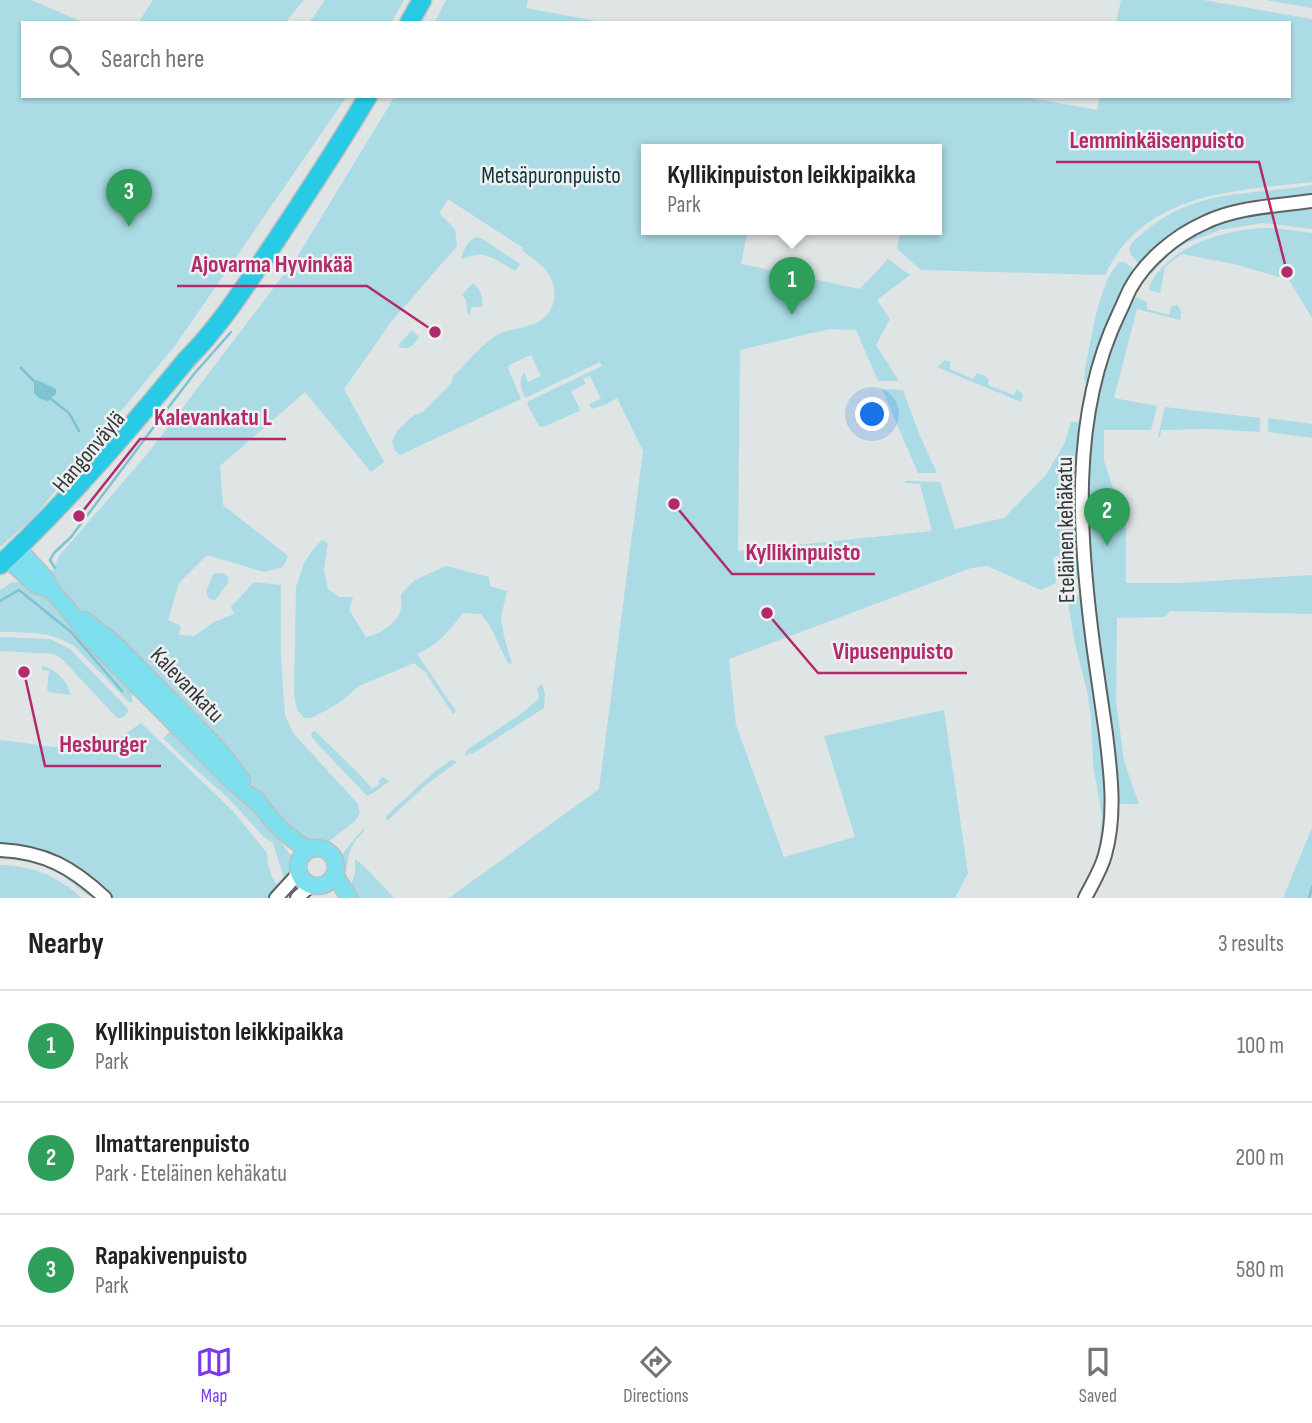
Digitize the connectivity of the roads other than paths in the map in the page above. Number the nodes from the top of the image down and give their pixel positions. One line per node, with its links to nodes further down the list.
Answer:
1 (422, 0): 2 (highway)
2 (410, 21)
3 (367, 98): 5 (highway, Hangonväylä)
4 (1312, 201): 14 (street, Eteläinen kehäkatu)
5 (13, 559): 6 (highway, Hangonväylä); 8 (main road, Kalevankatu)
6 (0, 579)
7 (0, 850): 9 (street)
8 (313, 871): 10 (street); 11 (street); 12 (main road, Kalevankatu); 13 (main road)
9 (105, 898)
10 (276, 898)
11 (297, 898)
12 (336, 898)
13 (349, 898)
14 (1085, 898)

